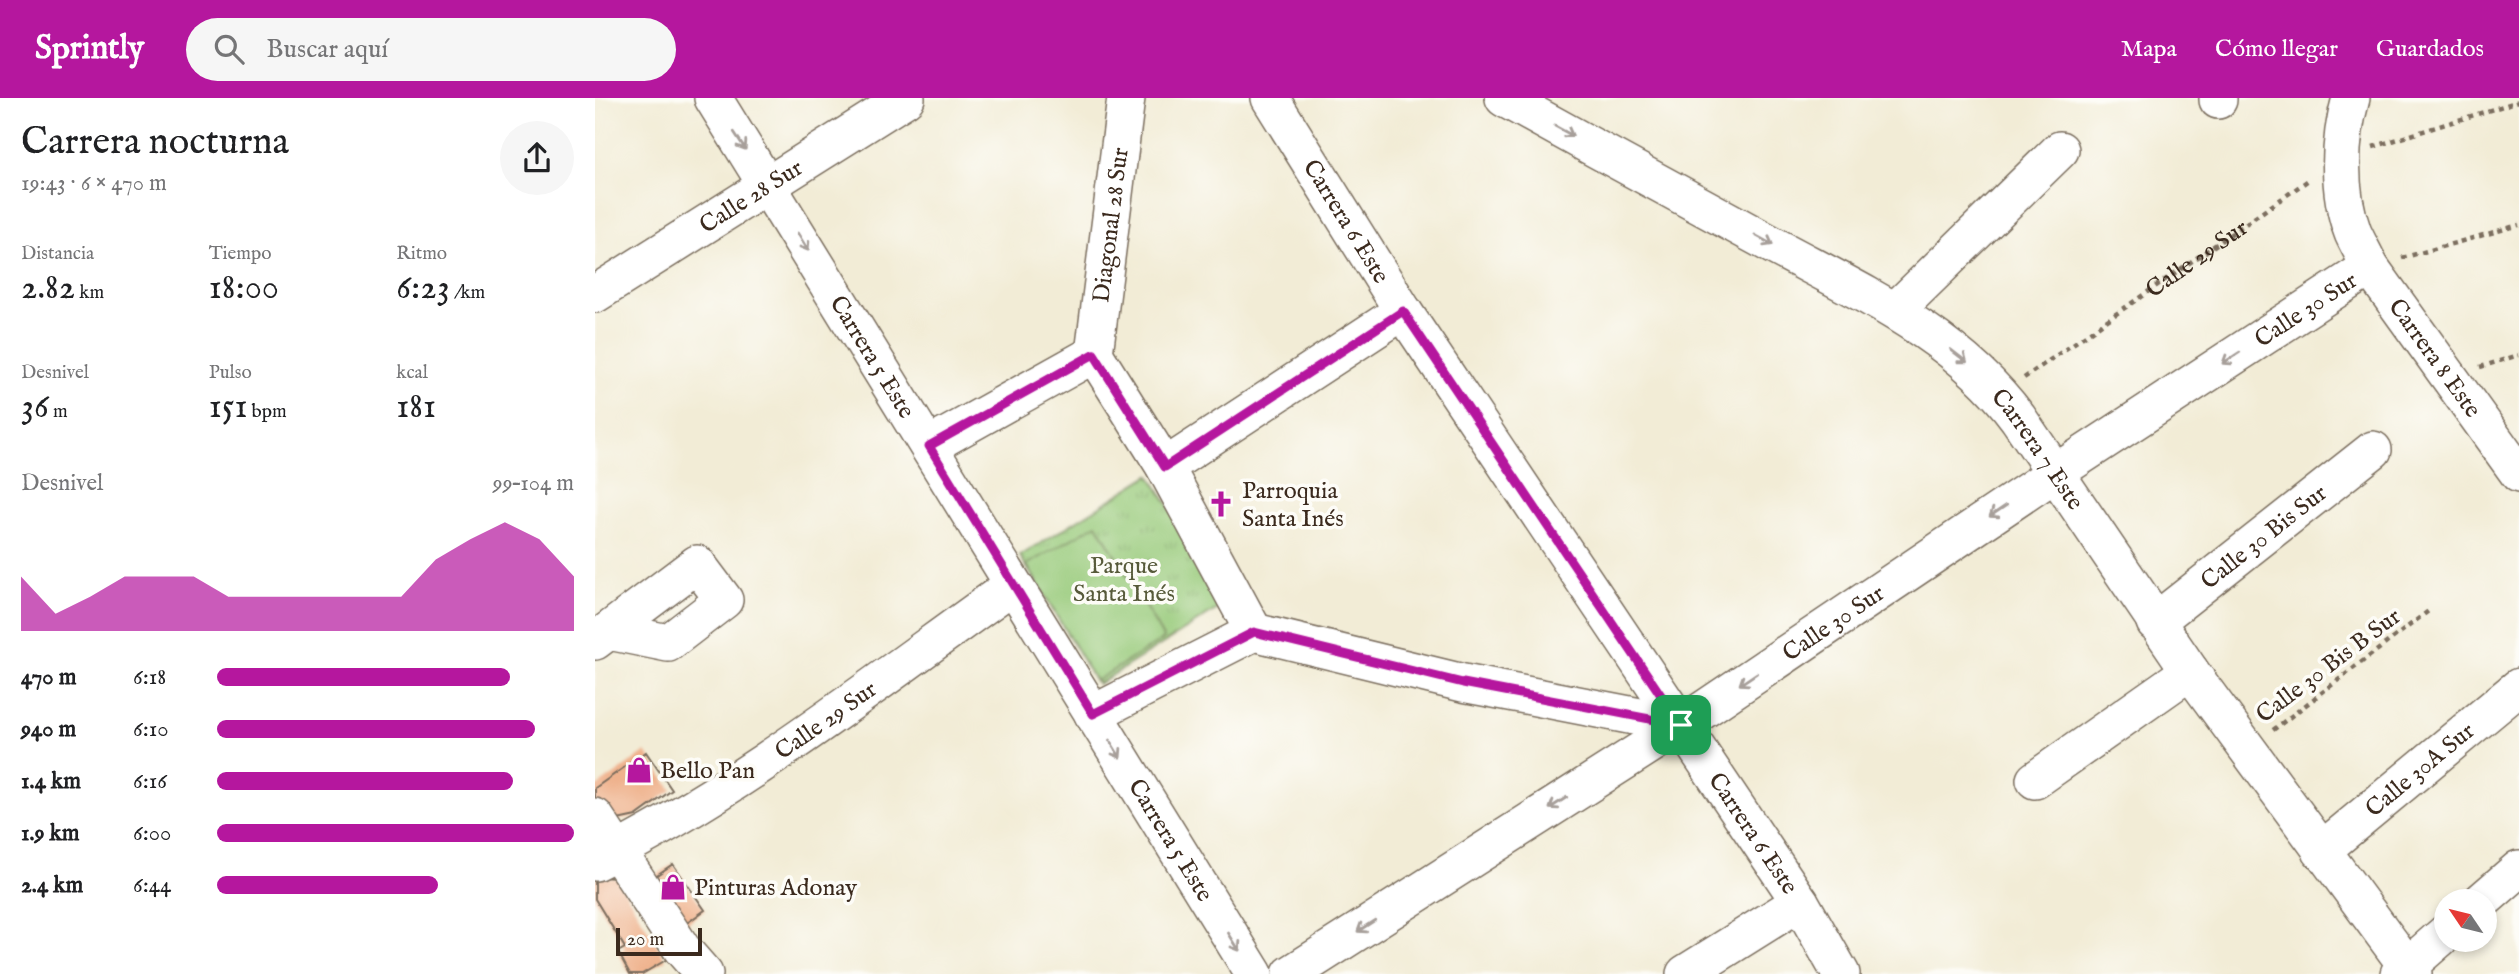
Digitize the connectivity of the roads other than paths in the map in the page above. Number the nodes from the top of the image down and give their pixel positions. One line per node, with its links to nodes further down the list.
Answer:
1 (713, 98): 8 (street, Carrera 5 Este, one-way to 8)
2 (906, 98): 8 (street, Calle 28 Sur)
3 (1126, 98): 13 (street, Diagonal 28 Sur)
4 (1270, 98): 11 (street, Carrera 6 Este)
5 (2351, 98): 9 (street, Carrera 8 Este)
6 (1514, 100): 12 (street, Carrera 7 Este, one-way to 12)
7 (2060, 150): 12 (street)
8 (768, 184): 10 (street, Calle 28 Sur); 14 (street, Carrera 5 Este, one-way to 14)
9 (2371, 267): 17 (street, Calle 30 Sur, one-way to 17); 18 (street, Carrera 8 Este)
10 (595, 294)
11 (1403, 311): 16 (street); 25 (street, Carrera 6 Este)
12 (1895, 311): 17 (street, Carrera 7 Este, one-way to 17)
13 (1094, 354): 14 (street); 16 (street)
14 (929, 446): 19 (street, Carrera 5 Este)
15 (2373, 450): 20 (street, Calle 30 Bis Sur)
16 (1165, 467): 21 (street)
17 (2055, 473): 20 (street, Carrera 7 Este); 25 (street, Calle 30 Sur, one-way to 25)
18 (2519, 474)
19 (1013, 585): 24 (street, Carrera 5 Este); 29 (street, Calle 29 Sur)
20 (2155, 622): 22 (street, Carrera 7 Este)
21 (1254, 632): 24 (street); 25 (street)
22 (2190, 671): 26 (street); 28 (street, Carrera 7 Este)
23 (2519, 687): 28 (street, Calle 30A Sur)
24 (1093, 714): 36 (street, Carrera 5 Este, one-way to 36)
25 (1681, 725): 32 (street, Carrera 6 Este); 37 (street, Calle 30 Sur, one-way to 37)
26 (2035, 780)
27 (595, 817): 29 (street)
28 (2321, 851): 34 (street, Carrera 7 Este)
29 (606, 856): 35 (street)
30 (2519, 869): 31 (street)
31 (2496, 889)
32 (1800, 902): 38 (street); 39 (street, Carrera 6 Este)
33 (2434, 945): 34 (street)
34 (2406, 972)
35 (704, 974)
36 (1254, 974)
37 (1291, 974)
38 (1685, 974)
39 (1841, 974)

